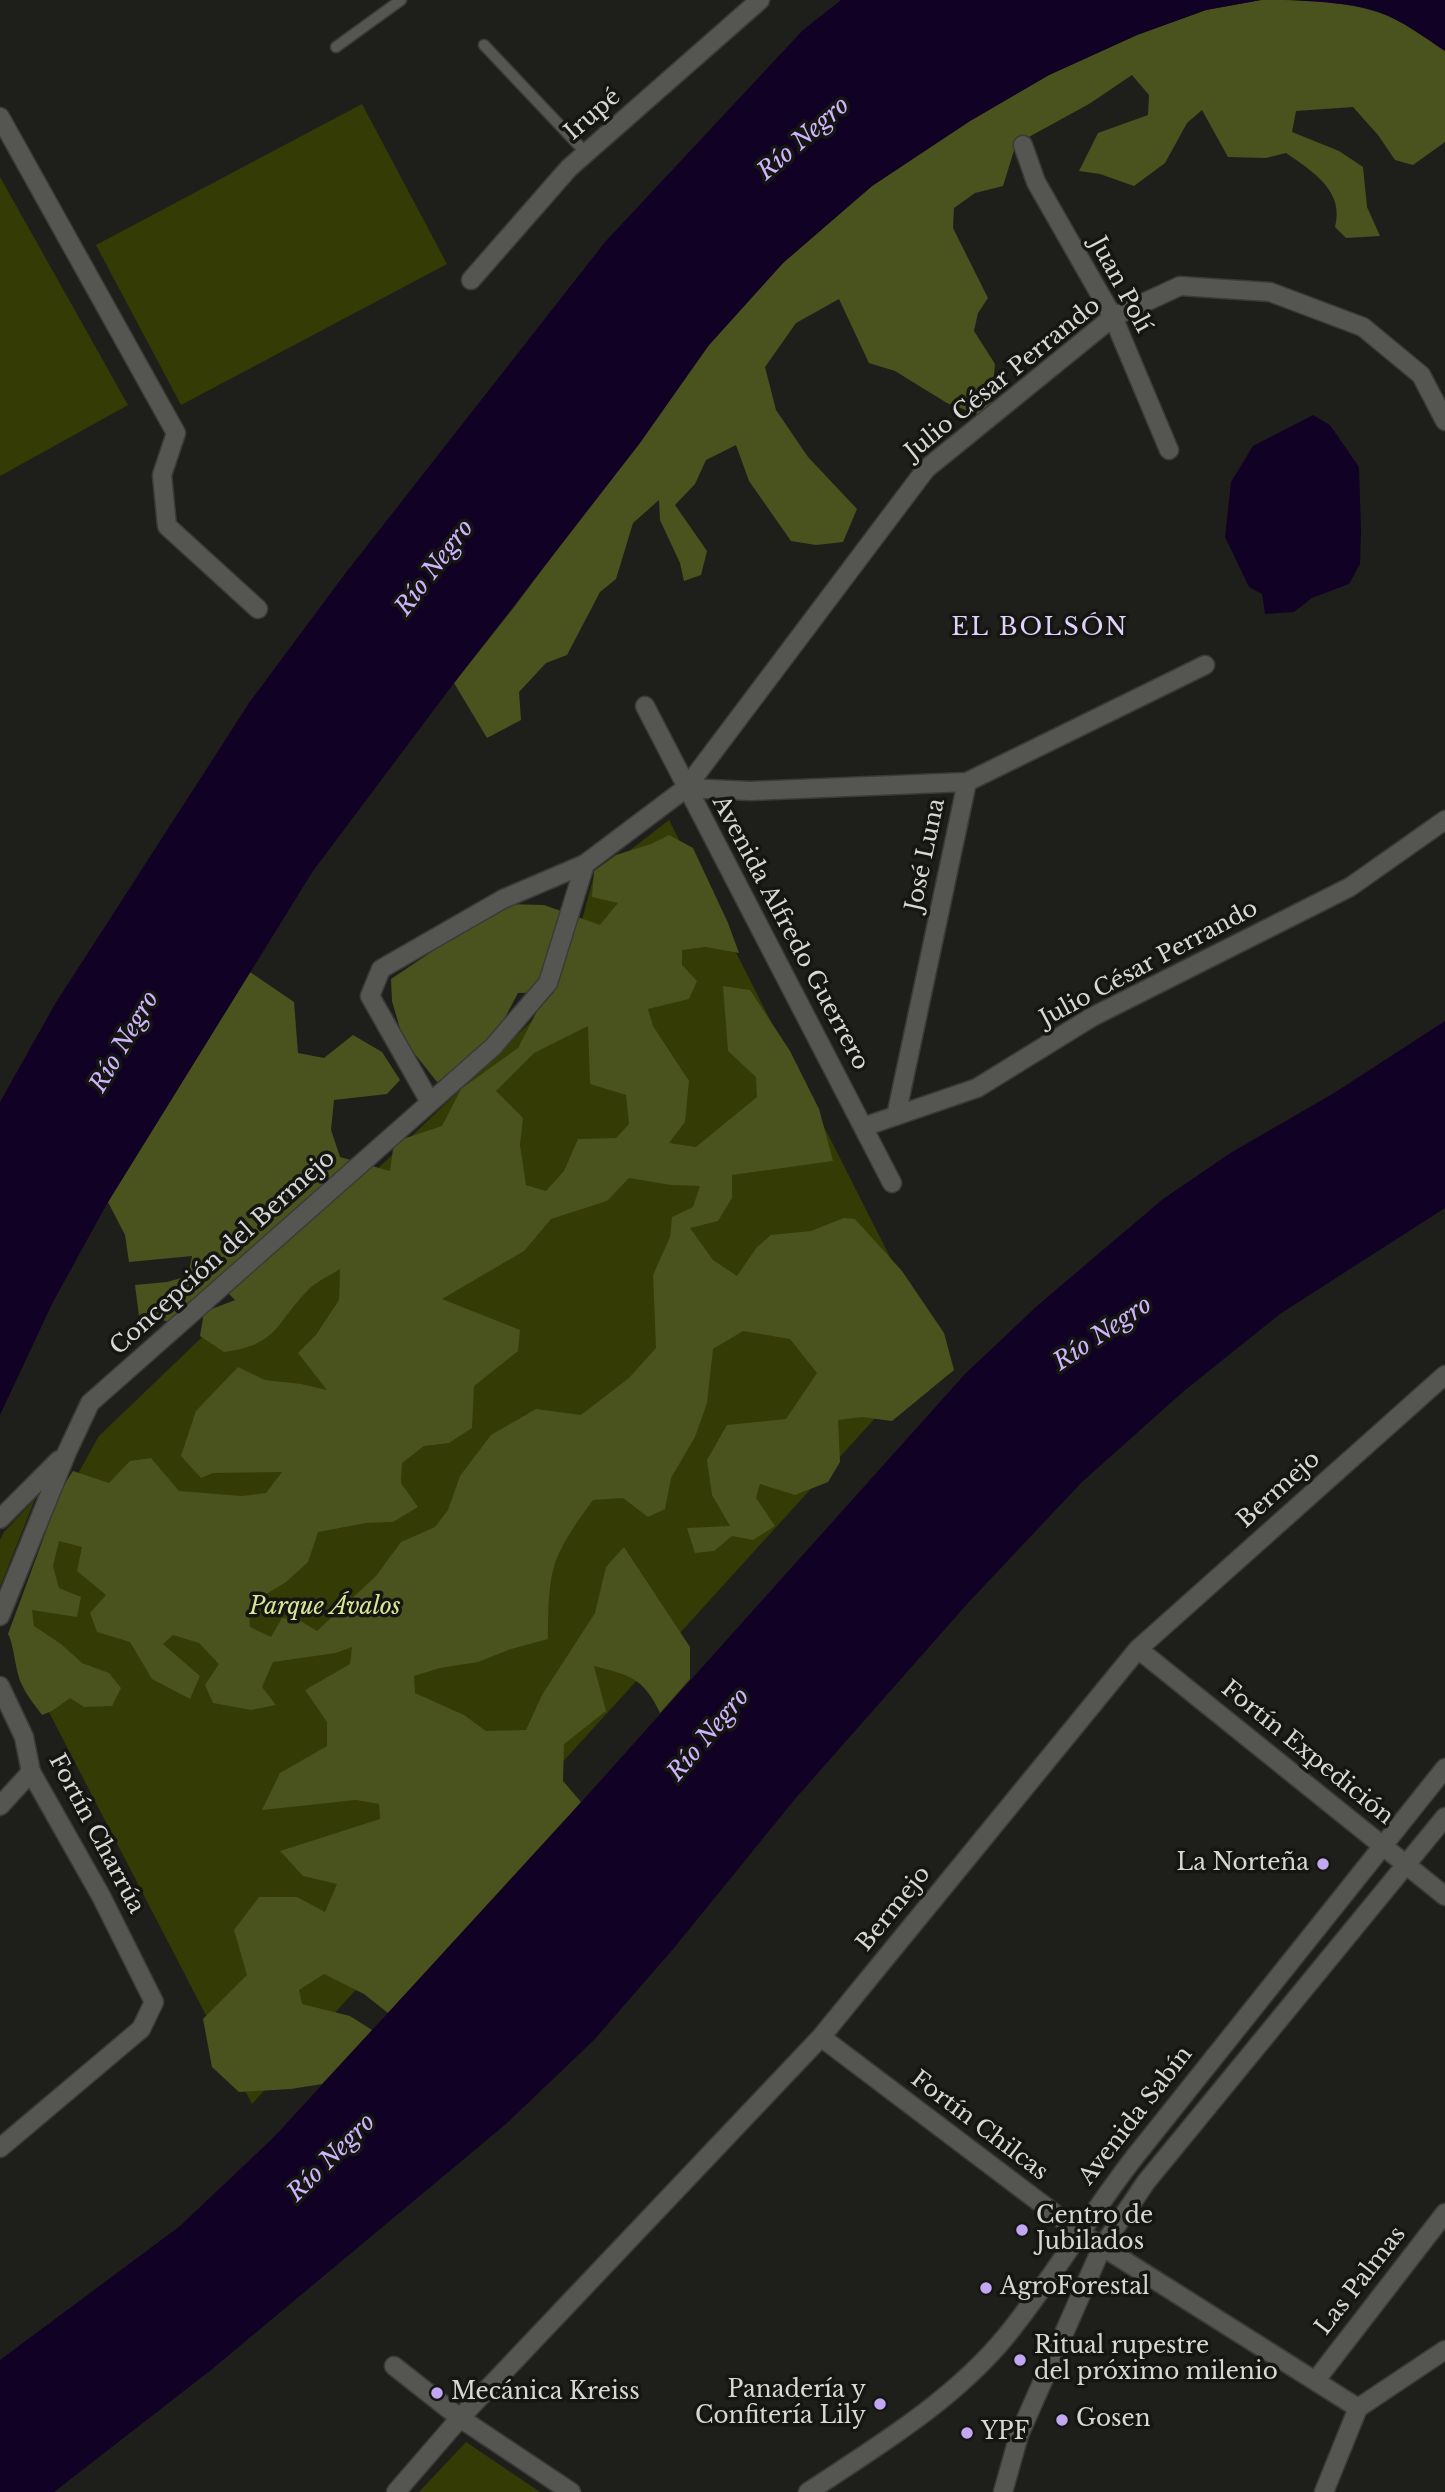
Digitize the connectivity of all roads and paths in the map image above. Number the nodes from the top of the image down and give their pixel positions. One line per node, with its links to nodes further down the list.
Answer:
1 (401, 0): 4 (lane)
2 (760, 0): 7 (street, Irupé)
3 (484, 45): 7 (lane)
4 (336, 47)
5 (0, 117): 12 (street)
6 (1023, 145): 9 (street, Juan Polí)
7 (586, 153): 8 (street, Irupé)
8 (471, 280)
9 (1113, 317): 10 (street, Julio César Perrando); 11 (street, Juan Polí); 16 (street, Julio César Perrando)
10 (1445, 421)
11 (1170, 450)
12 (258, 609)
13 (1205, 665): 15 (street, José Luna)
14 (645, 706): 16 (street, Avenida Alfredo Guerrero)
15 (967, 782): 16 (street); 20 (street, José Luna)
16 (686, 788): 18 (street); 21 (street, Avenida Alfredo Guerrero)
17 (1445, 820): 20 (street, Julio César Perrando)
18 (585, 864): 19 (street, Concepción del Bermejo); 19 (street)
19 (430, 1102): 24 (street, Concepción del Bermejo)
20 (896, 1116): 21 (street, Julio César Perrando)
21 (863, 1127): 22 (street, Avenida Alfredo Guerrero)
22 (892, 1183)
23 (1445, 1375): 27 (street, Bermejo)
24 (67, 1452): 25 (street, Concepción del Bermejo); 26 (street, Concepción del Bermejo)
25 (0, 1519)
26 (0, 1616)
27 (1138, 1650): 33 (street, Fortín Expedición); 36 (street, Bermejo)
28 (0, 1686): 30 (street, Fortín Charrúa)
29 (1445, 1768): 33 (street, Avenida Sabín)
30 (31, 1772): 31 (street); 37 (street, Fortín Charrúa)
31 (0, 1806)
32 (1445, 1816): 34 (street)
33 (1384, 1845): 34 (street, Fortín Expedición); 39 (street, Avenida Sabín)
34 (1406, 1864): 35 (street, Fortín Expedición); 40 (street)
35 (1445, 1896)
36 (821, 2038): 39 (street, Fortín Chilcas); 45 (street, Bermejo)
37 (0, 2148)
38 (1445, 2213): 43 (street, Las Palmas)
39 (1079, 2232): 40 (street, Fortín Chilcas); 48 (street, Avenida Sabín)
40 (1102, 2247): 43 (street, Fortín Chilcas); 49 (street)
41 (1445, 2350): 44 (street)
42 (394, 2366): 45 (street)
43 (1315, 2380): 44 (street, Fortín Chilcas)
44 (1357, 2408): 50 (street)
45 (460, 2418): 46 (street, Bermejo); 47 (street)
46 (396, 2492)
47 (570, 2492)
48 (808, 2492)
49 (1003, 2492)
50 (1324, 2492)

